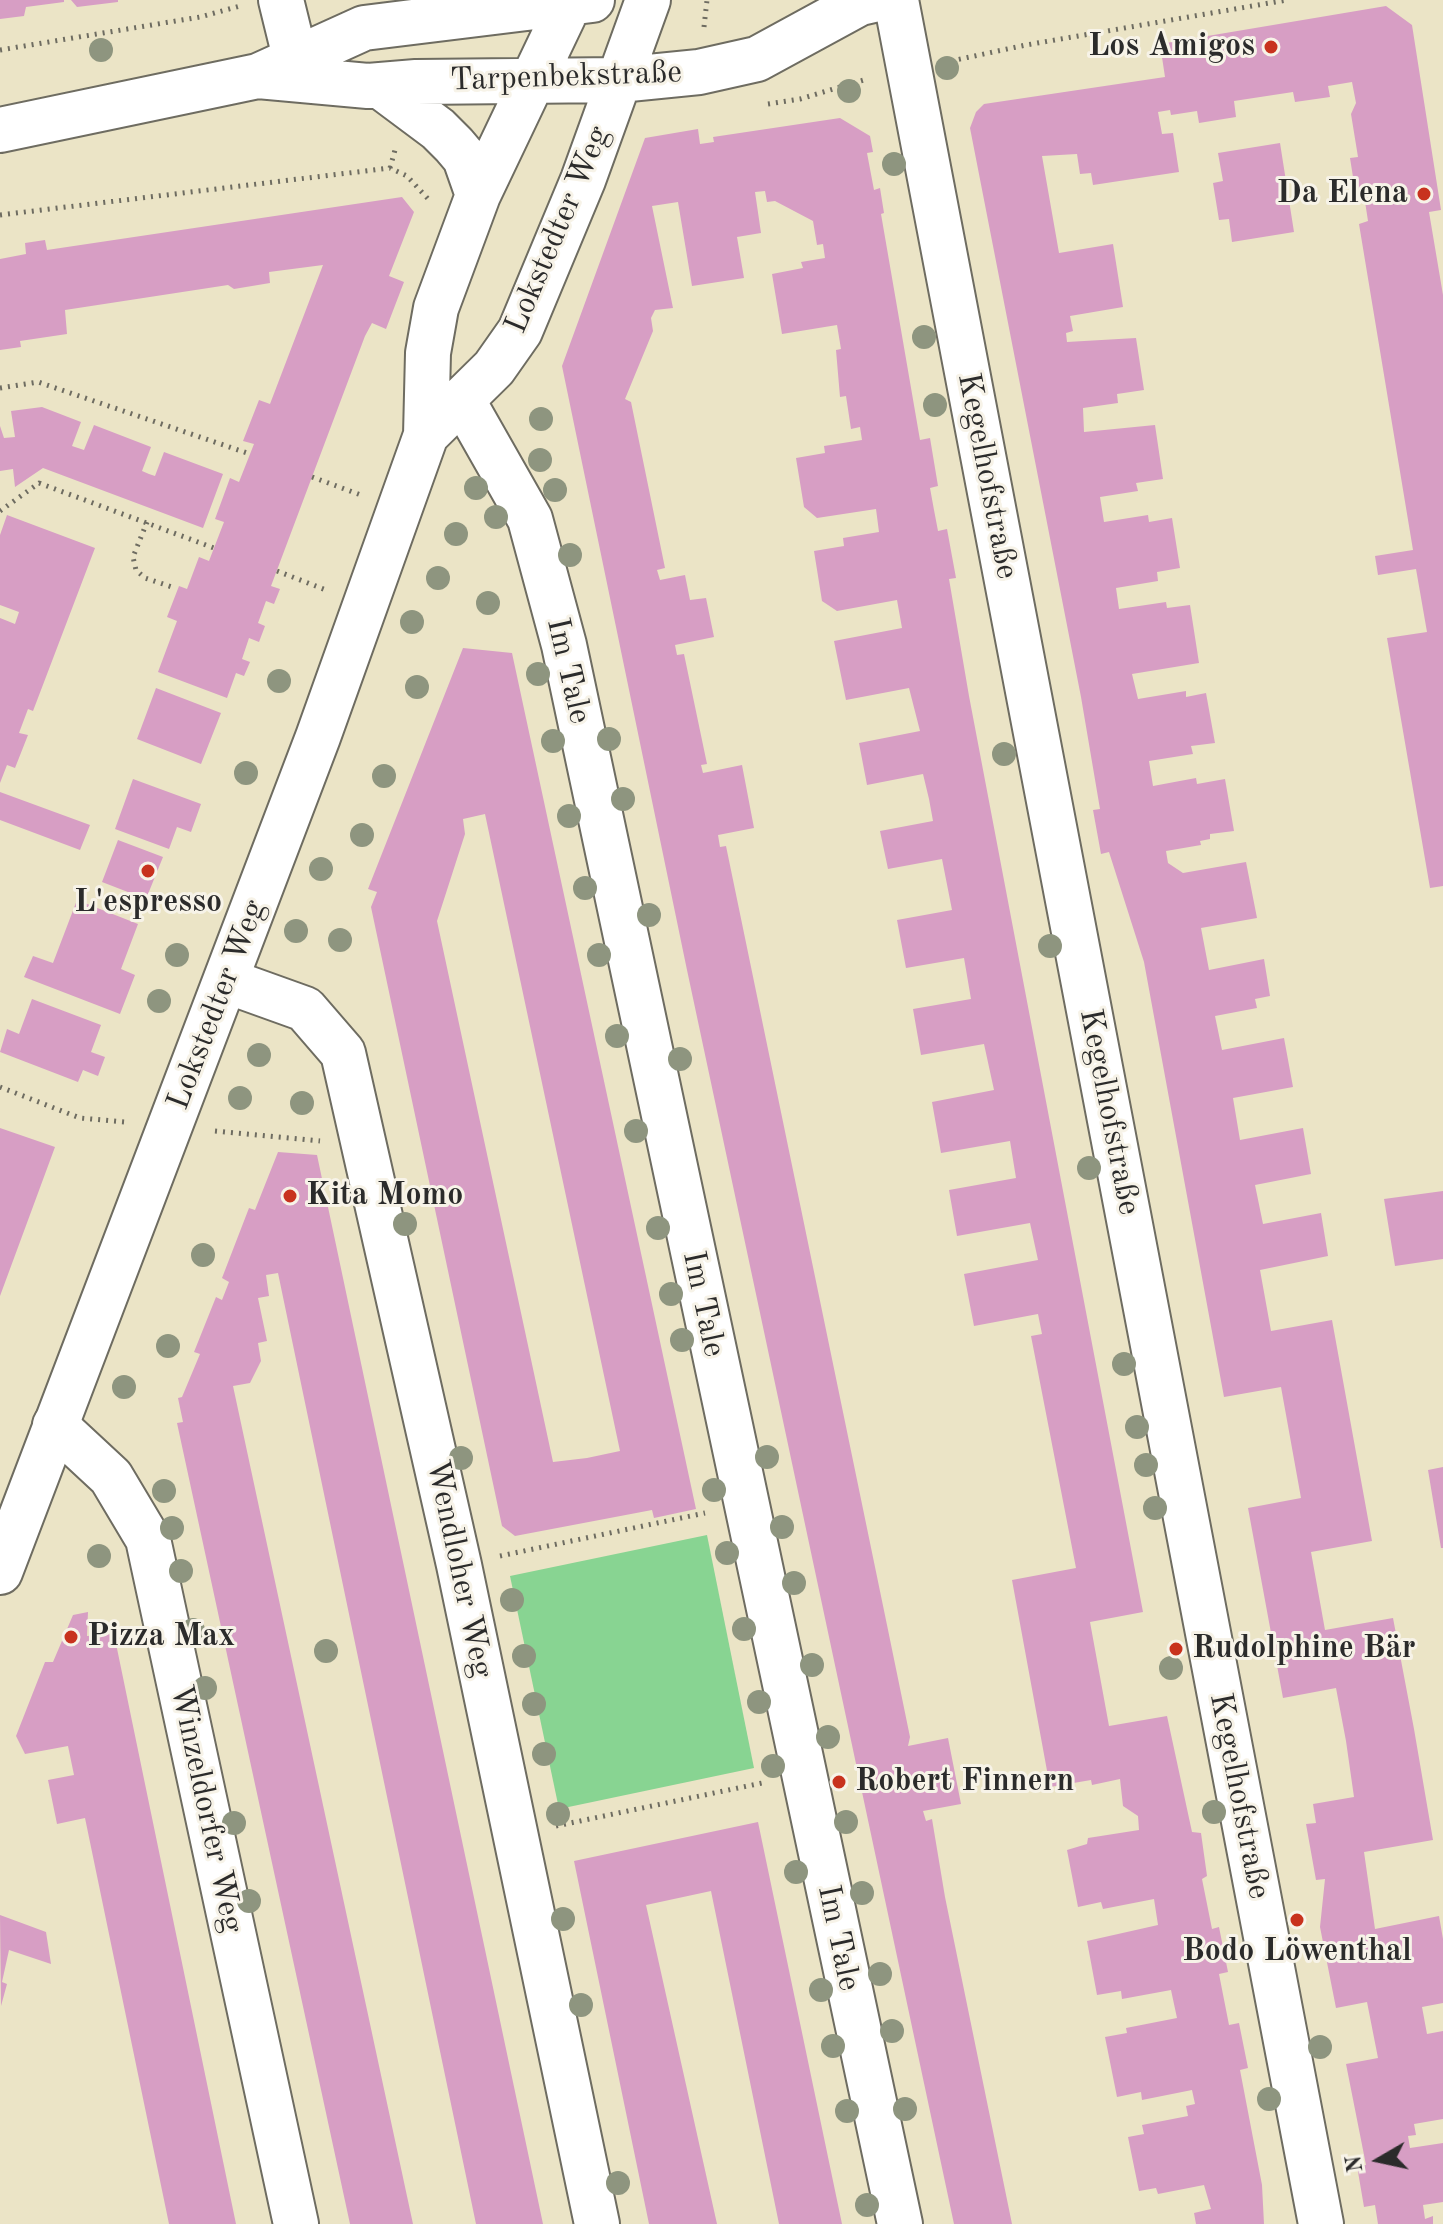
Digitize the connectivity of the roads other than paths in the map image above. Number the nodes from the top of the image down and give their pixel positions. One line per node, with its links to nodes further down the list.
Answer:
1 (648, 0): 6 (street, Lokstedter Weg)
2 (578, 1): 5 (street, Tarpenbekstraße); 7 (street, Lokstedter Weg)
3 (868, 1): 6 (street, Tarpenbekstraße); 19 (street, Kegelhofstraße)
4 (263, 2): 5 (street)
5 (276, 66): 8 (street, Tarpenbekstraße); 9 (street, Tarpenbekstraße)
6 (619, 80): 7 (street, Tarpenbekstraße); 11 (street, Lokstedter Weg)
7 (530, 82): 8 (street, Tarpenbekstraße); 10 (street, Lokstedter Weg)
8 (379, 85): 10 (street)
9 (0, 130)
10 (478, 195): 12 (street, Lokstedter Weg)
11 (463, 401): 12 (street, Lokstedter Weg); 18 (street, Im Tale)
12 (426, 435): 13 (street, Lokstedter Weg)
13 (227, 981): 14 (street, Lokstedter Weg); 17 (street, Wendloher Weg)
14 (55, 1425): 15 (street, Lokstedter Weg); 16 (street, Winzeldorfer Weg)
15 (0, 1572)
16 (296, 2224)
17 (597, 2224)
18 (900, 2224)
19 (1321, 2224)

